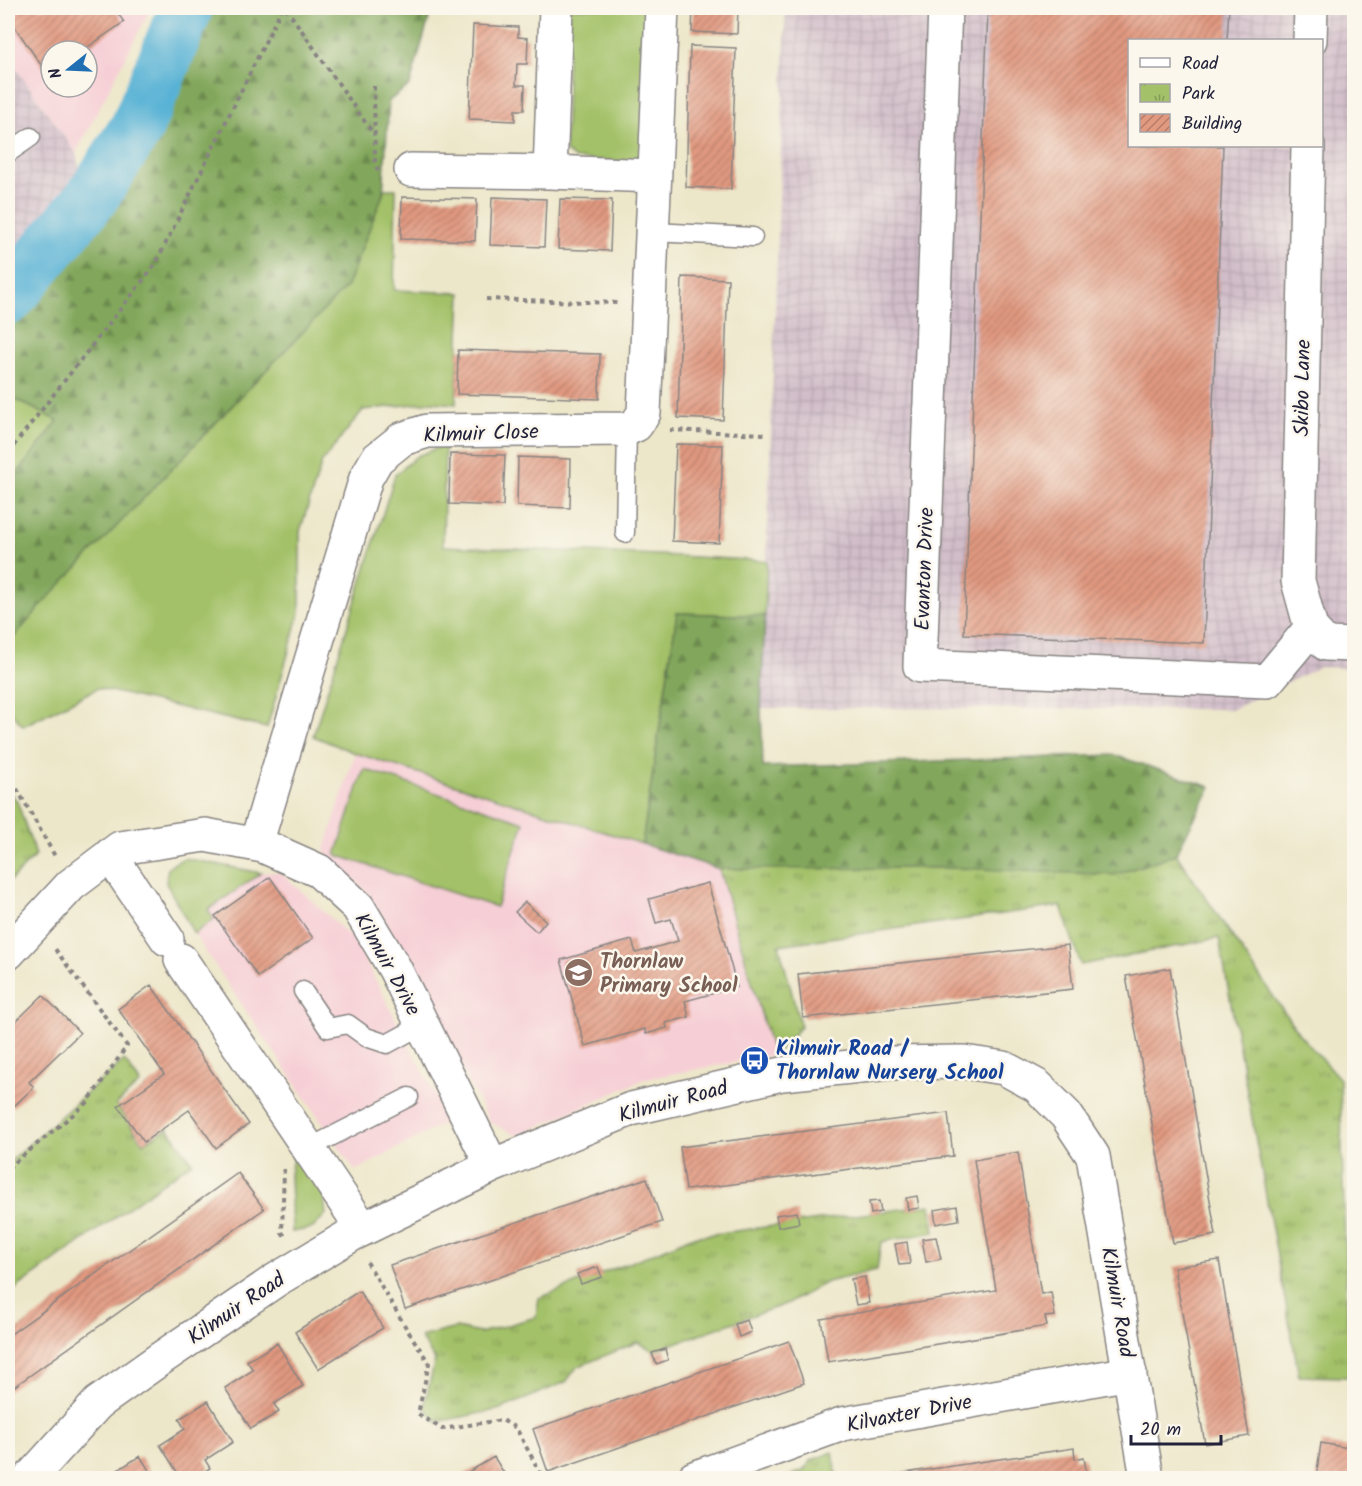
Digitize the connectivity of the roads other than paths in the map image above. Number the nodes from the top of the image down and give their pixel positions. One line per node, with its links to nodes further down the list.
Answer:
1 (556, 8): 10 (street)
2 (662, 8): 11 (street)
3 (945, 8): 16 (street, Evanton Drive)
4 (1311, 8): 5 (street)
5 (1310, 39)
6 (31, 137): 8 (lane)
7 (1308, 147): 16 (street, Skibo Lane)
8 (8, 153)
9 (411, 170): 10 (street)
10 (550, 172): 11 (street)
11 (654, 176): 12 (street)
12 (653, 232): 13 (lane); 14 (street)
13 (753, 237)
14 (633, 425): 15 (lane); 18 (street, Kilmuir Close)
15 (626, 533)
16 (1311, 628): 17 (street)
17 (1354, 645)
18 (255, 844): 19 (street, Kilmuir Drive); 22 (street, Kilmuir Drive)
19 (110, 855): 20 (street, Kilmuir Drive); 24 (street)
20 (8, 953)
21 (303, 991): 22 (lane)
22 (422, 1025): 25 (street, Kilmuir Drive)
23 (409, 1097): 24 (lane)
24 (302, 1139): 26 (street)
25 (492, 1166): 26 (street, Kilmuir Road); 27 (street, Kilmuir Road)
26 (357, 1232): 28 (street, Kilmuir Road)
27 (1130, 1373): 29 (street, Kilvaxter Drive); 30 (street, Kilmuir Road)
28 (30, 1479)
29 (694, 1479)
30 (1147, 1479)

